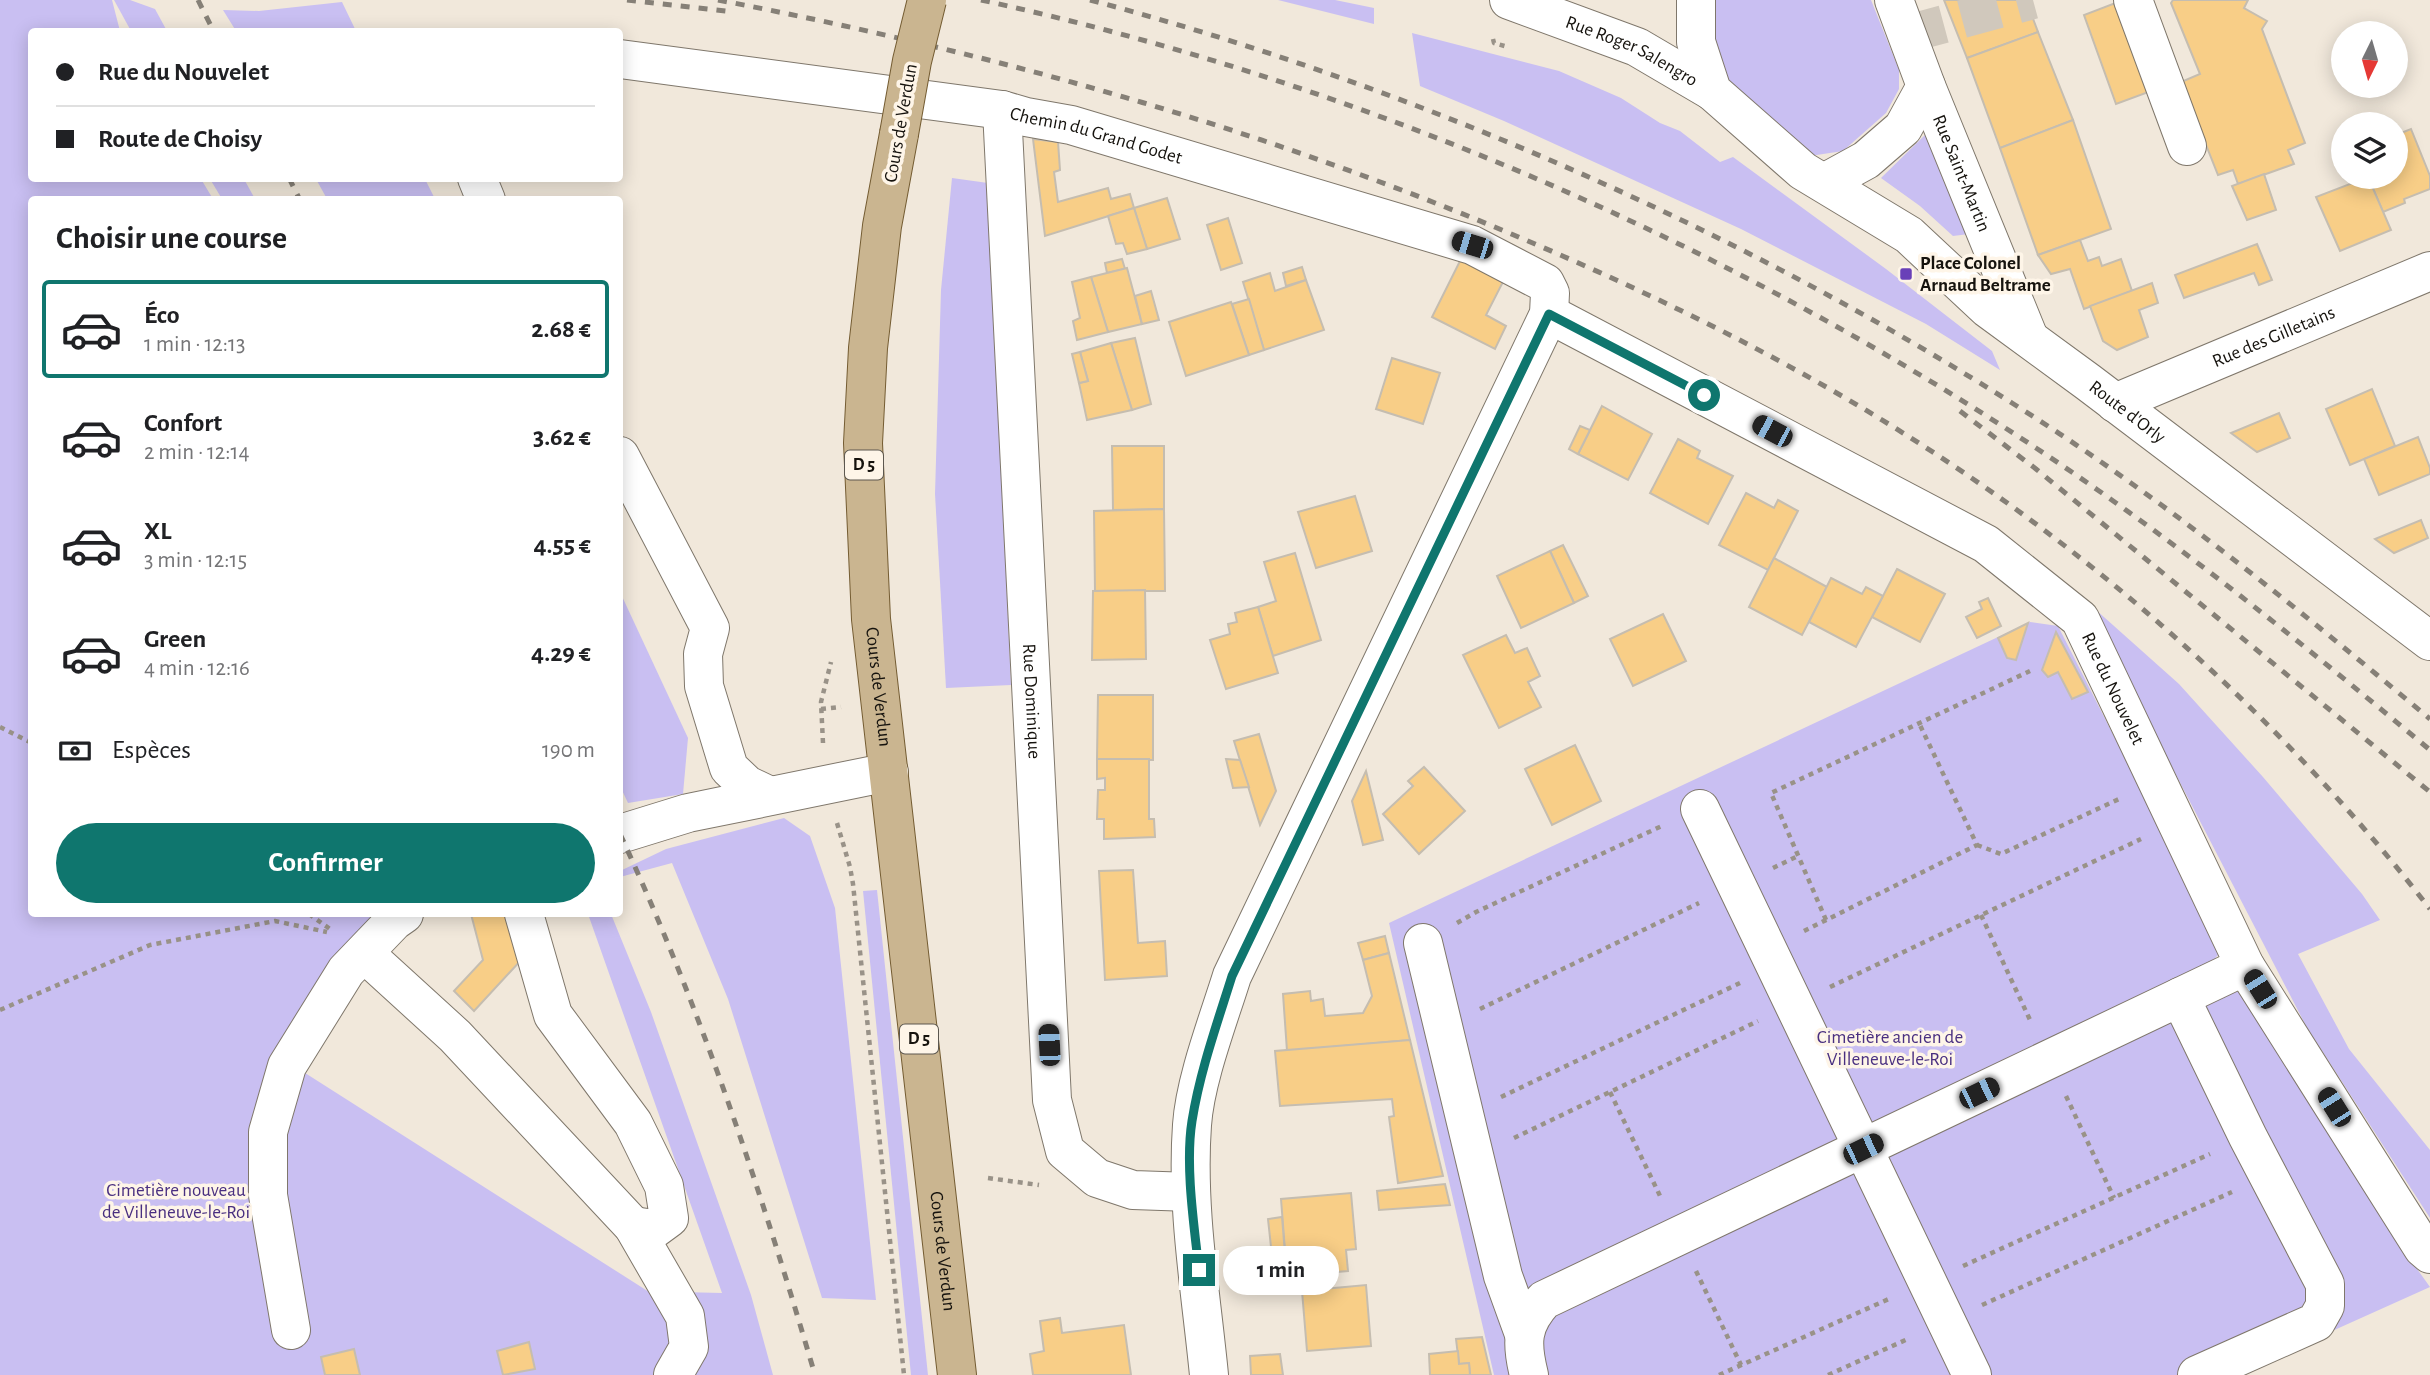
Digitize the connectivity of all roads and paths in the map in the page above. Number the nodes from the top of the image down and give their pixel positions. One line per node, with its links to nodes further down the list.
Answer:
1 (928, 0): 23 (main road, Cours de Verdun / D 5, bridge)
2 (1509, 0): 8 (street, Rue Roger Salengro)
3 (1696, 0): 8 (street)
4 (1894, 0): 7 (street, Rue Saint-Martin)
5 (2133, 0): 10 (street)
6 (623, 59): 9 (street, Chemin du Grand Godet)
7 (1926, 86): 11 (street); 14 (street, Rue Saint-Martin)
8 (1712, 91): 11 (street, Rue Roger Salengro)
9 (1002, 110): 13 (street, Chemin du Grand Godet); 53 (street, Rue Dominique)
10 (2187, 146)
11 (1824, 183): 14 (street, Route d'Orly)
12 (2430, 271): 15 (street, Rue des Gilletains)
13 (1550, 303): 41 (street, Rue du Nouvelet); 53 (street)
14 (2029, 338): 15 (street, Route d'Orly)
15 (2115, 403): 17 (street, Route d'Orly)
16 (623, 462): 25 (street)
17 (2430, 641)
18 (2030, 671): 20 (path)
19 (821, 709): 24 (path)
20 (1919, 723): 30 (path); 31 (path)
21 (0, 727): 22 (path)
22 (28, 741)
23 (889, 772): 24 (street); 62 (main road, Cours de Verdun / D 5)
24 (825, 784): 25 (street); 61 (path)
25 (768, 795): 29 (street)
26 (2126, 808): 30 (path)
27 (1700, 809): 32 (street); 38 (path)
28 (2136, 828): 43 (path)
29 (623, 833)
30 (1977, 845): 36 (path)
31 (1798, 856): 32 (path); 36 (path)
32 (1737, 885): 40 (street); 45 (path)
33 (313, 917): 44 (path)
34 (401, 917): 39 (street)
35 (525, 917): 54 (street)
36 (1826, 920): 37 (path)
37 (1804, 931)
38 (1423, 943): 45 (street)
39 (364, 953): 54 (street); 58 (street)
40 (1775, 966): 43 (street); 46 (path)
41 (2245, 966): 42 (street); 55 (street, Rue du Nouvelet)
42 (2180, 997): 47 (street); 48 (street)
43 (1794, 1004): 48 (street); 49 (path)
44 (0, 1010)
45 (1443, 1027): 46 (street)
46 (1464, 1115): 49 (street)
47 (2248, 1138): 50 (street); 56 (path)
48 (1863, 1149): 56 (street); 59 (street)
49 (1474, 1157): 59 (street)
50 (2268, 1175): 57 (path); 68 (street)
51 (988, 1178): 52 (path)
52 (1034, 1184)
53 (1191, 1192): 63 (street)
54 (633, 1226): 60 (street)
55 (2430, 1254)
56 (1927, 1282): 57 (street); 65 (path)
57 (1946, 1322): 66 (path); 67 (street)
58 (291, 1330)
59 (1524, 1334): 64 (street)
60 (673, 1375)
61 (904, 1375)
62 (957, 1375)
63 (1209, 1375)
64 (1529, 1375)
65 (1719, 1375)
66 (1828, 1375)
67 (1972, 1375)
68 (2197, 1375)

